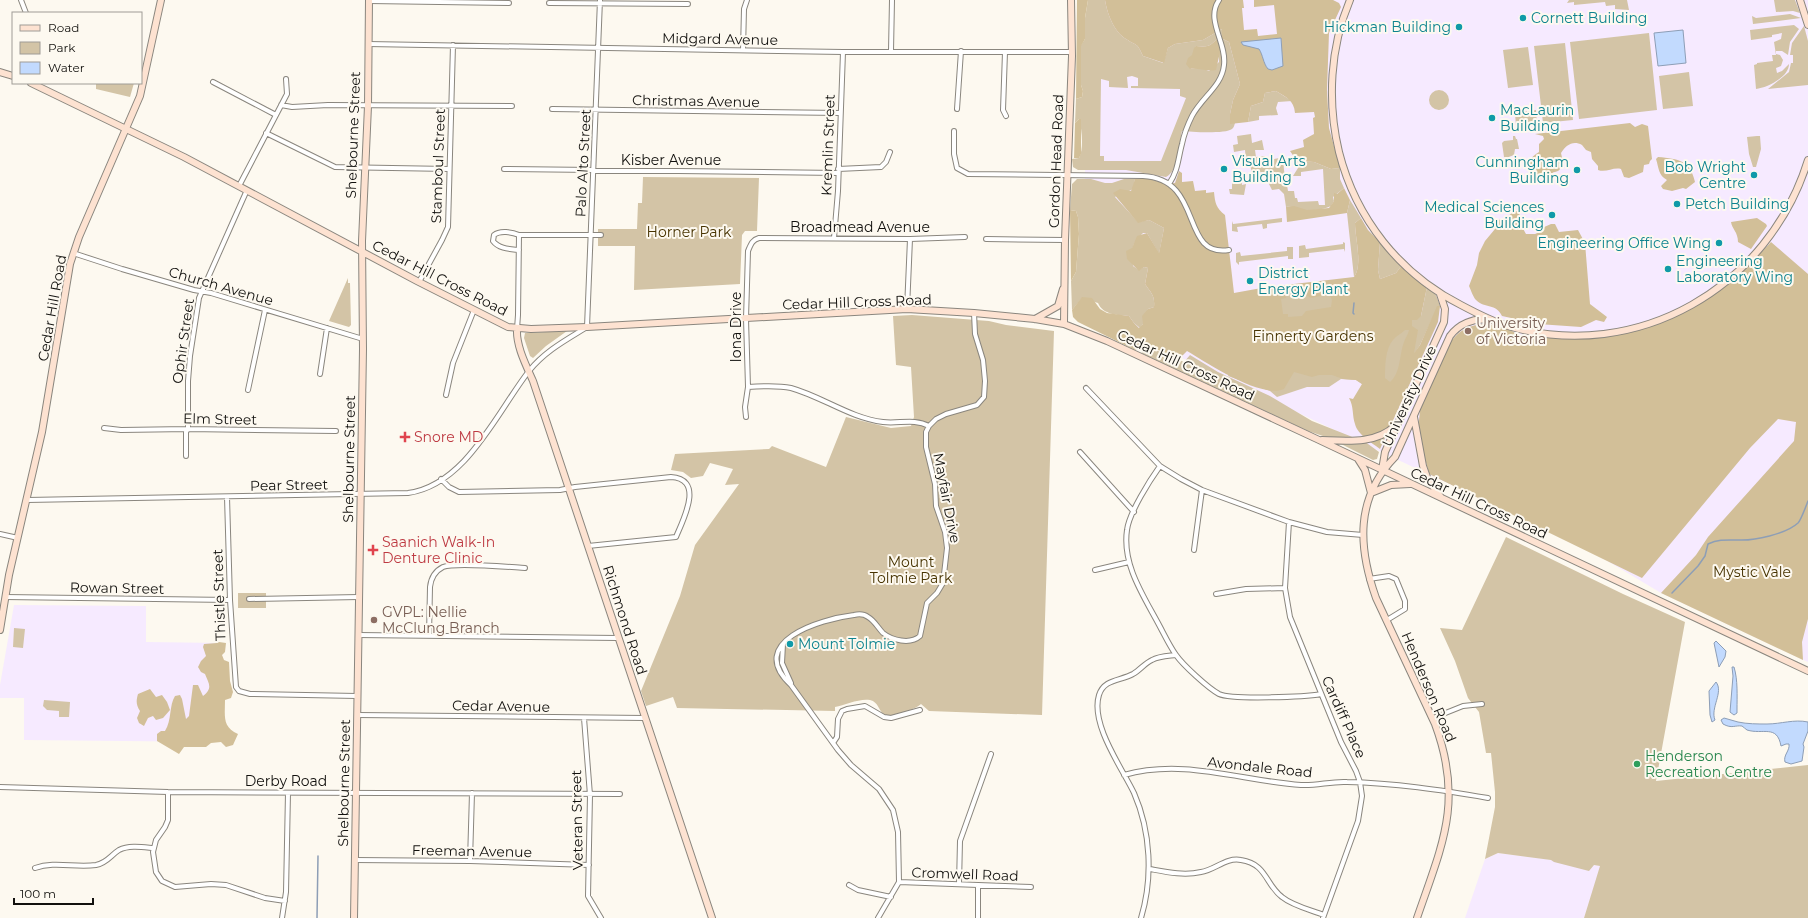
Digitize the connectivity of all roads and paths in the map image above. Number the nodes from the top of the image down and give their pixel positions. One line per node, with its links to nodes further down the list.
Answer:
1 (21, 0): 14 (street)
2 (160, 0): 40 (main road, Cedar Hill Road)
3 (369, 0): 11 (street); 16 (main road, Shelbourne Street)
4 (747, 0): 19 (street)
5 (892, 0): 20 (street)
6 (1071, 0): 24 (main road, Gordon Head Road)
7 (1219, 0): 51 (street)
8 (1350, 0): 70 (main road)
9 (1800, 0): 15 (main road)
10 (600, 2): 12 (street); 13 (street); 18 (street, Palo Alto Street)
11 (509, 3)
12 (549, 3)
13 (688, 4)
14 (26, 12)
15 (1808, 25)
16 (368, 44): 17 (street, Midgard Avenue); 31 (main road, Shelbourne Street)
17 (453, 45): 18 (street, Midgard Avenue); 33 (street, Stamboul Street)
18 (599, 48): 19 (street, Midgard Avenue); 36 (street, Palo Alto Street)
19 (743, 50): 22 (street, Midgard Avenue)
20 (891, 51): 21 (street, Midgard Avenue); 22 (street, Midgard Avenue)
21 (961, 51): 23 (street, Midgard Avenue); 35 (street)
22 (843, 52): 37 (street, Kremlin Street)
23 (1005, 52): 24 (street, Midgard Avenue); 39 (street)
24 (1072, 52): 50 (main road, Gordon Head Road)
25 (0, 72): 26 (main road)
26 (12, 76)
27 (286, 79): 30 (street)
28 (213, 82): 38 (street)
29 (33, 84): 40 (main road, Cedar Hill Cross Road)
30 (281, 105): 31 (street); 38 (street)
31 (368, 106): 33 (street); 45 (main road, Shelbourne Street)
32 (512, 106): 33 (street)
33 (451, 107): 46 (street, Stamboul Street)
34 (552, 109): 36 (street, Christmas Avenue)
35 (957, 109)
36 (596, 111): 37 (street, Christmas Avenue); 48 (street, Palo Alto Street)
37 (840, 113): 49 (street, Kremlin Street)
38 (276, 115): 42 (street)
39 (1006, 116)
40 (127, 129): 52 (main road, Cedar Hill Cross Road); 66 (main road, Cedar Hill Road)
41 (954, 131): 50 (street)
42 (266, 133): 45 (street); 52 (street)
43 (890, 152): 49 (street, Kisber Avenue)
44 (1808, 160): 77 (main road)
45 (364, 168): 46 (street); 65 (main road, Shelbourne Street)
46 (449, 169): 67 (street, Stamboul Street)
47 (504, 169): 48 (street, Kisber Avenue)
48 (594, 171): 49 (street, Kisber Avenue); 55 (street, Palo Alto Street)
49 (838, 171): 58 (street, Kremlin Street)
50 (1068, 176): 51 (street); 62 (main road, Gordon Head Road)
51 (1169, 184): 64 (street)
52 (239, 186): 53 (main road, Cedar Hill Cross Road)
53 (246, 190): 65 (main road, Cedar Hill Cross Road); 69 (street, Ophir Street)
54 (519, 235): 55 (street); 63 (street); 63 (street)
55 (590, 235): 56 (street); 79 (street, Palo Alto Street)
56 (601, 235)
57 (965, 237): 60 (street, Broadmead Avenue)
58 (834, 238): 59 (street, Broadmead Avenue); 60 (street, Broadmead Avenue)
59 (755, 239): 75 (street, Iona Drive)
60 (910, 239): 71 (street)
61 (986, 239): 62 (street)
62 (1065, 240): 68 (main road, Gordon Head Road)
63 (519, 250): 81 (street)
64 (1229, 250)
65 (362, 251): 67 (main road, Cedar Hill Cross Road); 82 (main road, Shelbourne Street)
66 (73, 253): 69 (street, Church Avenue); 110 (main road, Cedar Hill Road)
67 (419, 282): 73 (main road, Cedar Hill Cross Road)
68 (1064, 285): 76 (main road); 78 (main road, Gordon Head Road)
69 (202, 292): 72 (street, Church Avenue); 94 (street, Ophir Street)
70 (1440, 294): 77 (main road); 91 (main road, University Drive)
71 (906, 309): 74 (main road, Cedar Hill Cross Road); 75 (main road, Cedar Hill Cross Road)
72 (265, 310): 80 (street, Church Avenue); 87 (street)
73 (474, 310): 81 (main road, Cedar Hill Cross Road); 88 (street)
74 (974, 313): 76 (main road, Cedar Hill Cross Road); 92 (street)
75 (746, 319): 79 (main road, Cedar Hill Cross Road); 85 (street, Iona Drive)
76 (1035, 319): 78 (main road, Cedar Hill Cross Road)
77 (1497, 323): 89 (main road, University Drive)
78 (1064, 324): 96 (main road, Cedar Hill Cross Road)
79 (587, 327): 81 (main road, Cedar Hill Cross Road); 83 (street, Pear Street)
80 (327, 328): 82 (street, Church Avenue); 84 (street)
81 (516, 328): 83 (main road, Richmond Road)
82 (362, 339): 107 (main road, Shelbourne Street)
83 (529, 372): 102 (street, Pear Street); 104 (main road, Richmond Road)
84 (320, 374)
85 (748, 387): 90 (street, Iona Drive); 92 (street)
86 (1086, 388): 100 (street)
87 (248, 390)
88 (446, 394)
89 (1414, 415): 101 (main road, University Drive); 109 (main road)
90 (746, 417)
91 (1398, 423): 96 (main road); 101 (main road, University Drive)
92 (929, 426): 143 (street, Mayfair Drive)
93 (104, 428): 94 (street, Elm Street)
94 (188, 429): 95 (street, Elm Street); 98 (street, Ophir Street)
95 (336, 431)
96 (1319, 440): 99 (main road, Cedar Hill Cross Road)
97 (1080, 452): 111 (street)
98 (186, 456)
99 (1358, 459): 101 (main road, Cedar Hill Cross Road); 106 (main road)
100 (1160, 466): 105 (street); 111 (street)
101 (1382, 470): 103 (main road, Cedar Hill Cross Road); 106 (main road, Henderson Road)
102 (442, 479): 104 (street); 107 (street, Pear Street)
103 (1412, 484): 106 (main road); 109 (main road, Cedar Hill Cross Road)
104 (570, 489): 116 (main road, Richmond Road); 116 (street)
105 (1202, 490): 112 (street); 117 (street)
106 (1371, 493): 114 (main road, Henderson Road)
107 (360, 494): 108 (street, Pear Street); 125 (main road, Shelbourne Street)
108 (227, 497): 110 (street, Pear Street); 127 (street, Thistle Street)
109 (1440, 498): 134 (main road, Cedar Hill Cross Road)
110 (27, 500): 115 (main road, Cedar Hill Road)
111 (1134, 512): 118 (street)
112 (1289, 522): 114 (street); 122 (street, Cardiff Place)
113 (0, 534): 115 (street)
114 (1363, 535): 121 (main road, Henderson Road)
115 (18, 538): 124 (main road, Cedar Hill Road)
116 (588, 546): 132 (main road, Richmond Road)
117 (1194, 550)
118 (1129, 562): 120 (street); 133 (street)
119 (525, 568): 131 (street)
120 (1096, 570)
121 (1369, 579): 128 (main road, Henderson Road); 128 (street)
122 (1285, 588): 123 (street); 135 (street, Cardiff Place)
123 (1216, 594)
124 (5, 597): 127 (street, Rowan Street); 129 (main road, Cedar Hill Road)
125 (359, 597): 126 (street); 130 (main road, Shelbourne Street)
126 (249, 599)
127 (230, 600): 136 (street, Thistle Street)
128 (1387, 620): 142 (main road, Henderson Road)
129 (0, 630)
130 (358, 635): 131 (street); 136 (main road, Shelbourne Street)
131 (429, 636): 132 (street)
132 (618, 638): 141 (main road, Richmond Road)
133 (1176, 655): 135 (street); 145 (street)
134 (1808, 672)
135 (1321, 694): 146 (street, Cardiff Place)
136 (357, 696): 139 (main road, Shelbourne Street)
137 (1482, 704): 142 (street)
138 (920, 710): 143 (street)
139 (357, 715): 140 (street, Cedar Avenue); 151 (main road, Shelbourne Street)
140 (584, 718): 141 (street, Cedar Avenue); 154 (street, Veteran Street)
141 (645, 718): 173 (main road, Richmond Road)
142 (1433, 718): 149 (main road, Henderson Road)
143 (833, 743): 162 (street, Mayfair Drive)
144 (991, 754): 163 (street)
145 (1124, 775): 146 (street, Avondale Road); 161 (street)
146 (1360, 782): 149 (street, Avondale Road); 169 (street, Cardiff Place)
147 (0, 787): 148 (street, Derby Road)
148 (168, 792): 150 (street, Derby Road); 156 (street)
149 (1450, 792): 155 (street, Avondale Road); 177 (main road, Henderson Road)
150 (288, 793): 151 (street, Derby Road); 168 (street)
151 (356, 793): 152 (street, Derby Road); 157 (main road, Shelbourne Street)
152 (472, 793): 154 (street, Derby Road); 158 (street)
153 (620, 794): 154 (street, Derby Road)
154 (590, 795): 159 (street, Veteran Street)
155 (1488, 798)
156 (153, 848): 160 (street); 168 (street)
157 (355, 860): 158 (street, Freeman Avenue); 171 (main road, Shelbourne Street)
158 (470, 862): 159 (street, Freeman Avenue)
159 (589, 865): 172 (street, Veteran Street)
160 (35, 868)
161 (1150, 869): 169 (street); 176 (street)
162 (899, 882): 163 (street, Cromwell Road); 167 (street, Mayfair Drive)
163 (960, 884): 165 (street, Cromwell Road)
164 (849, 885): 167 (street)
165 (978, 885): 166 (street, Cromwell Road); 175 (street)
166 (1031, 887)
167 (891, 897): 174 (street, Mayfair Drive)
168 (285, 901): 170 (street)
169 (1324, 916)
170 (282, 918)
171 (354, 918)
172 (601, 918)
173 (712, 918)
174 (878, 918)
175 (978, 918)
176 (1141, 918)
177 (1417, 918)

